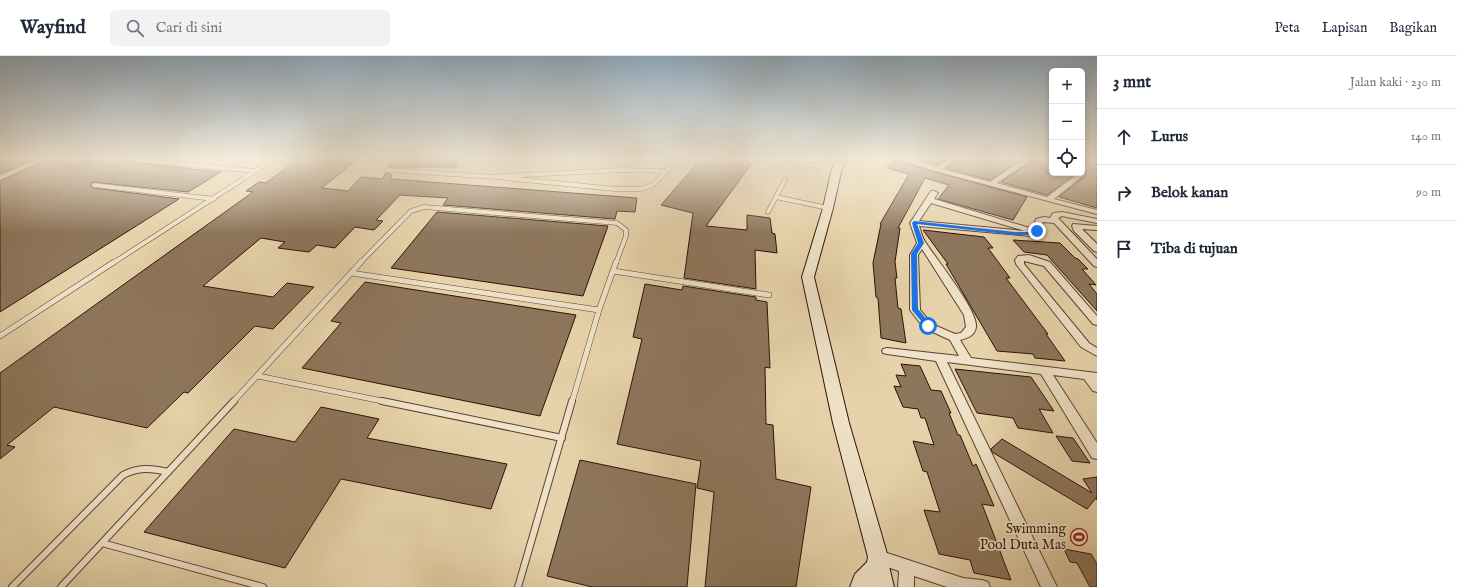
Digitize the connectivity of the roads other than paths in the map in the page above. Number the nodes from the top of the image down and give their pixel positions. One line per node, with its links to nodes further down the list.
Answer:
1 (239, 183): 11 (lane)
2 (556, 183): 3 (lane)
3 (655, 183)
4 (784, 183): 10 (lane)
5 (835, 183): 13 (street)
6 (987, 183): 8 (street)
7 (1070, 183): 12 (street)
8 (992, 184): 12 (street)
9 (94, 185): 11 (lane)
10 (776, 197): 13 (lane); 14 (lane)
11 (215, 199): 29 (lane)
12 (1048, 200): 15 (street)
13 (828, 208): 43 (street)
14 (768, 212)
15 (1097, 212)
16 (1056, 221): 17 (street); 20 (street); 23 (street)
17 (1097, 221)
18 (914, 223): 20 (street); 20 (street); 21 (street)
19 (1097, 228): 22 (street)
20 (1037, 231)
21 (921, 243): 30 (street); 30 (street)
22 (1097, 250)
23 (1097, 264)
24 (613, 271): 25 (lane); 26 (lane); 27 (lane)
25 (351, 273): 27 (lane); 36 (lane)
26 (769, 295)
27 (600, 310): 39 (lane)
28 (1097, 322): 32 (street)
29 (0, 336)
30 (954, 338): 34 (street)
31 (887, 351): 33 (street)
32 (1097, 353)
33 (940, 358): 34 (street); 53 (street)
34 (967, 361): 35 (street)
35 (1044, 370): 37 (street); 40 (street)
36 (258, 376): 39 (lane); 41 (lane)
37 (1093, 376): 38 (street)
38 (1097, 388)
39 (562, 438): 48 (lane)
40 (1097, 454)
41 (168, 472): 42 (lane); 45 (lane)
42 (102, 543): 46 (lane); 47 (lane)
43 (878, 562): 44 (street); 49 (street); 50 (street)
44 (907, 567): 51 (street); 52 (street)
45 (12, 587)
46 (61, 587)
47 (263, 587)
48 (518, 587)
49 (861, 587)
50 (883, 587)
51 (906, 587)
52 (982, 587)
53 (1049, 587)

